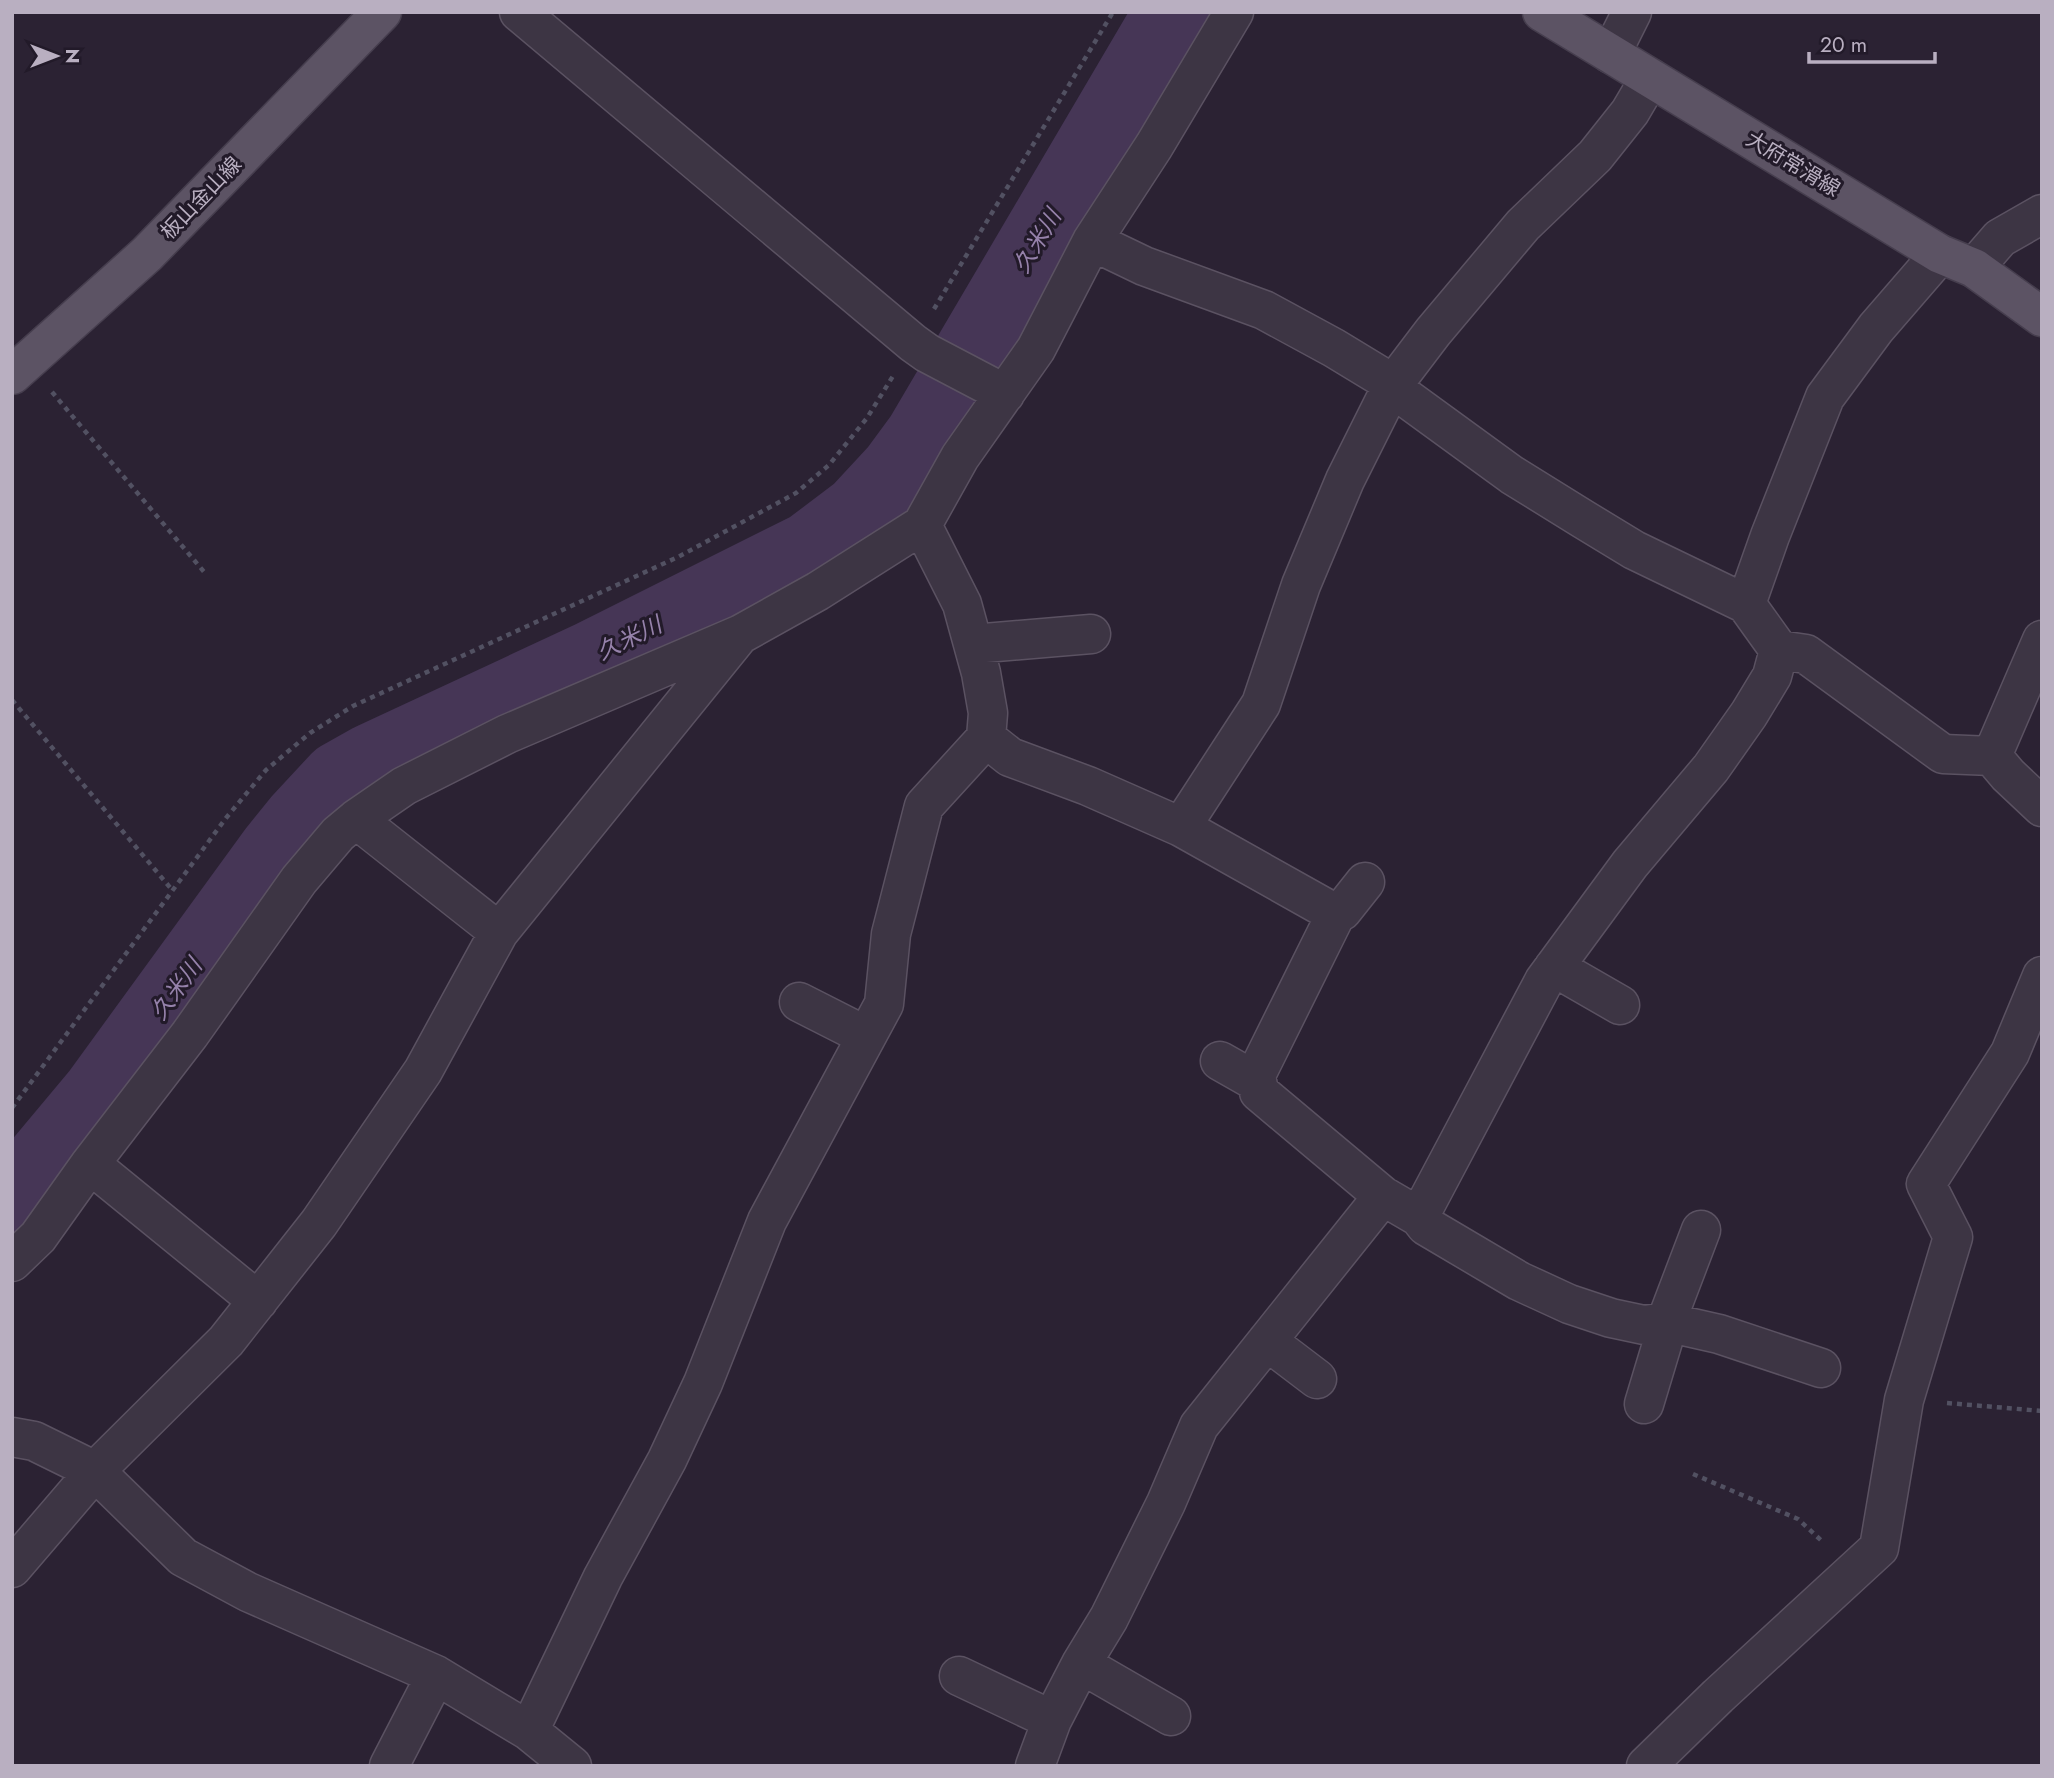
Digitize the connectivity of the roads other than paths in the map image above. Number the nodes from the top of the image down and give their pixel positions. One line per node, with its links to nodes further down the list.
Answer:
1 (382, 12): 13 (main road, 板山金山線)
2 (519, 12): 15 (street)
3 (1234, 12): 9 (street)
4 (1542, 12): 6 (main road, 大府常滑線)
5 (1632, 12): 6 (street)
6 (1611, 54): 7 (main road, 大府常滑線)
7 (1650, 78): 10 (main road, 大府常滑線); 14 (street)
8 (2042, 214): 11 (street)
9 (1092, 241): 14 (street); 15 (street)
10 (1940, 254): 11 (main road, 大府常滑線); 17 (street)
11 (1974, 268): 12 (main road, 大府常滑線)
12 (2042, 317)
13 (19, 369)
14 (1392, 386): 17 (street); 27 (street)
15 (995, 389): 16 (street)
16 (922, 525): 18 (street); 21 (street)
17 (1746, 604): 22 (street)
18 (741, 634): 26 (street); 30 (street)
19 (1091, 634): 21 (street)
20 (2042, 640): 24 (street)
21 (973, 645): 23 (street)
22 (1779, 650): 24 (street); 31 (street)
23 (986, 738): 27 (street); 35 (street)
24 (1992, 756): 25 (street)
25 (2042, 807)
26 (356, 819): 30 (street); 38 (street)
27 (1181, 827): 29 (street)
28 (1365, 883): 29 (street)
29 (1336, 914): 37 (street)
30 (499, 932): 43 (street)
31 (1555, 967): 34 (street); 40 (street)
32 (2042, 976): 61 (street)
33 (799, 1002): 35 (street)
34 (1620, 1005)
35 (866, 1036): 57 (street)
36 (1220, 1061): 37 (street)
37 (1257, 1082): 39 (street)
38 (90, 1164): 42 (street); 43 (street)
39 (1383, 1196): 40 (street); 45 (street)
40 (1419, 1217): 44 (street)
41 (1701, 1230): 44 (street)
42 (12, 1262)
43 (258, 1301): 50 (street)
44 (1665, 1322): 46 (street); 48 (street)
45 (1267, 1341): 47 (street); 52 (street)
46 (1821, 1368)
47 (1317, 1379)
48 (1644, 1404)
49 (12, 1437): 50 (street)
50 (95, 1471): 51 (street); 53 (street)
51 (12, 1568)
52 (1080, 1664): 55 (street); 56 (street)
53 (436, 1675): 57 (street); 58 (street)
54 (959, 1676): 56 (street)
55 (1171, 1716)
56 (1052, 1720): 60 (street)
57 (528, 1731): 59 (street)
58 (389, 1766)
59 (572, 1766)
60 (1035, 1766)
61 (1646, 1766)

